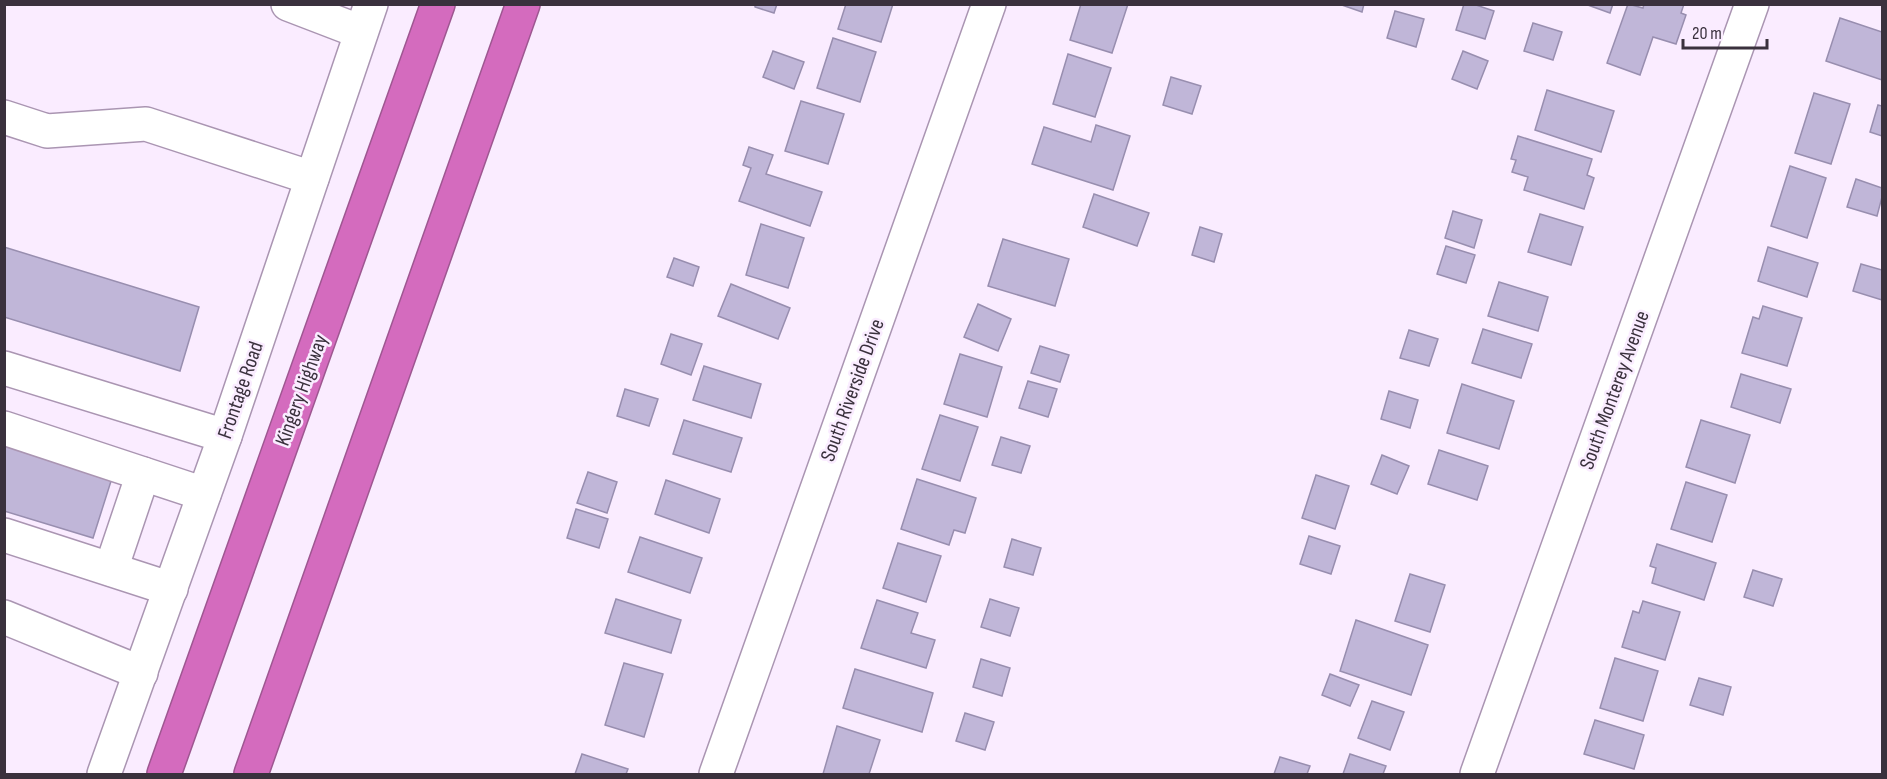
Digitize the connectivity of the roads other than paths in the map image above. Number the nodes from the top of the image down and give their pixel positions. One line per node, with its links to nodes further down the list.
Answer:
1 (288, 4): 6 (street)
2 (438, 4): 20 (highway, Kingery Highway)
3 (523, 4): 21 (highway)
4 (989, 4): 22 (street, South Riverside Drive)
5 (1752, 4): 23 (street, South Monterey Avenue)
6 (366, 18): 8 (street, Frontage Road)
7 (4, 117): 8 (street)
8 (312, 178): 11 (street, Frontage Road)
9 (4, 368): 11 (street)
10 (4, 428): 12 (street)
11 (225, 436): 13 (street, Frontage Road)
12 (143, 474): 13 (street); 15 (street)
13 (204, 494): 16 (street, Frontage Road)
14 (4, 535): 15 (street)
15 (111, 569): 16 (street)
16 (171, 589): 18 (street, Frontage Road)
17 (4, 617): 18 (street)
18 (141, 674): 19 (street, Frontage Road)
19 (104, 774)
20 (164, 774)
21 (251, 774)
22 (716, 774)
23 (1477, 774)

